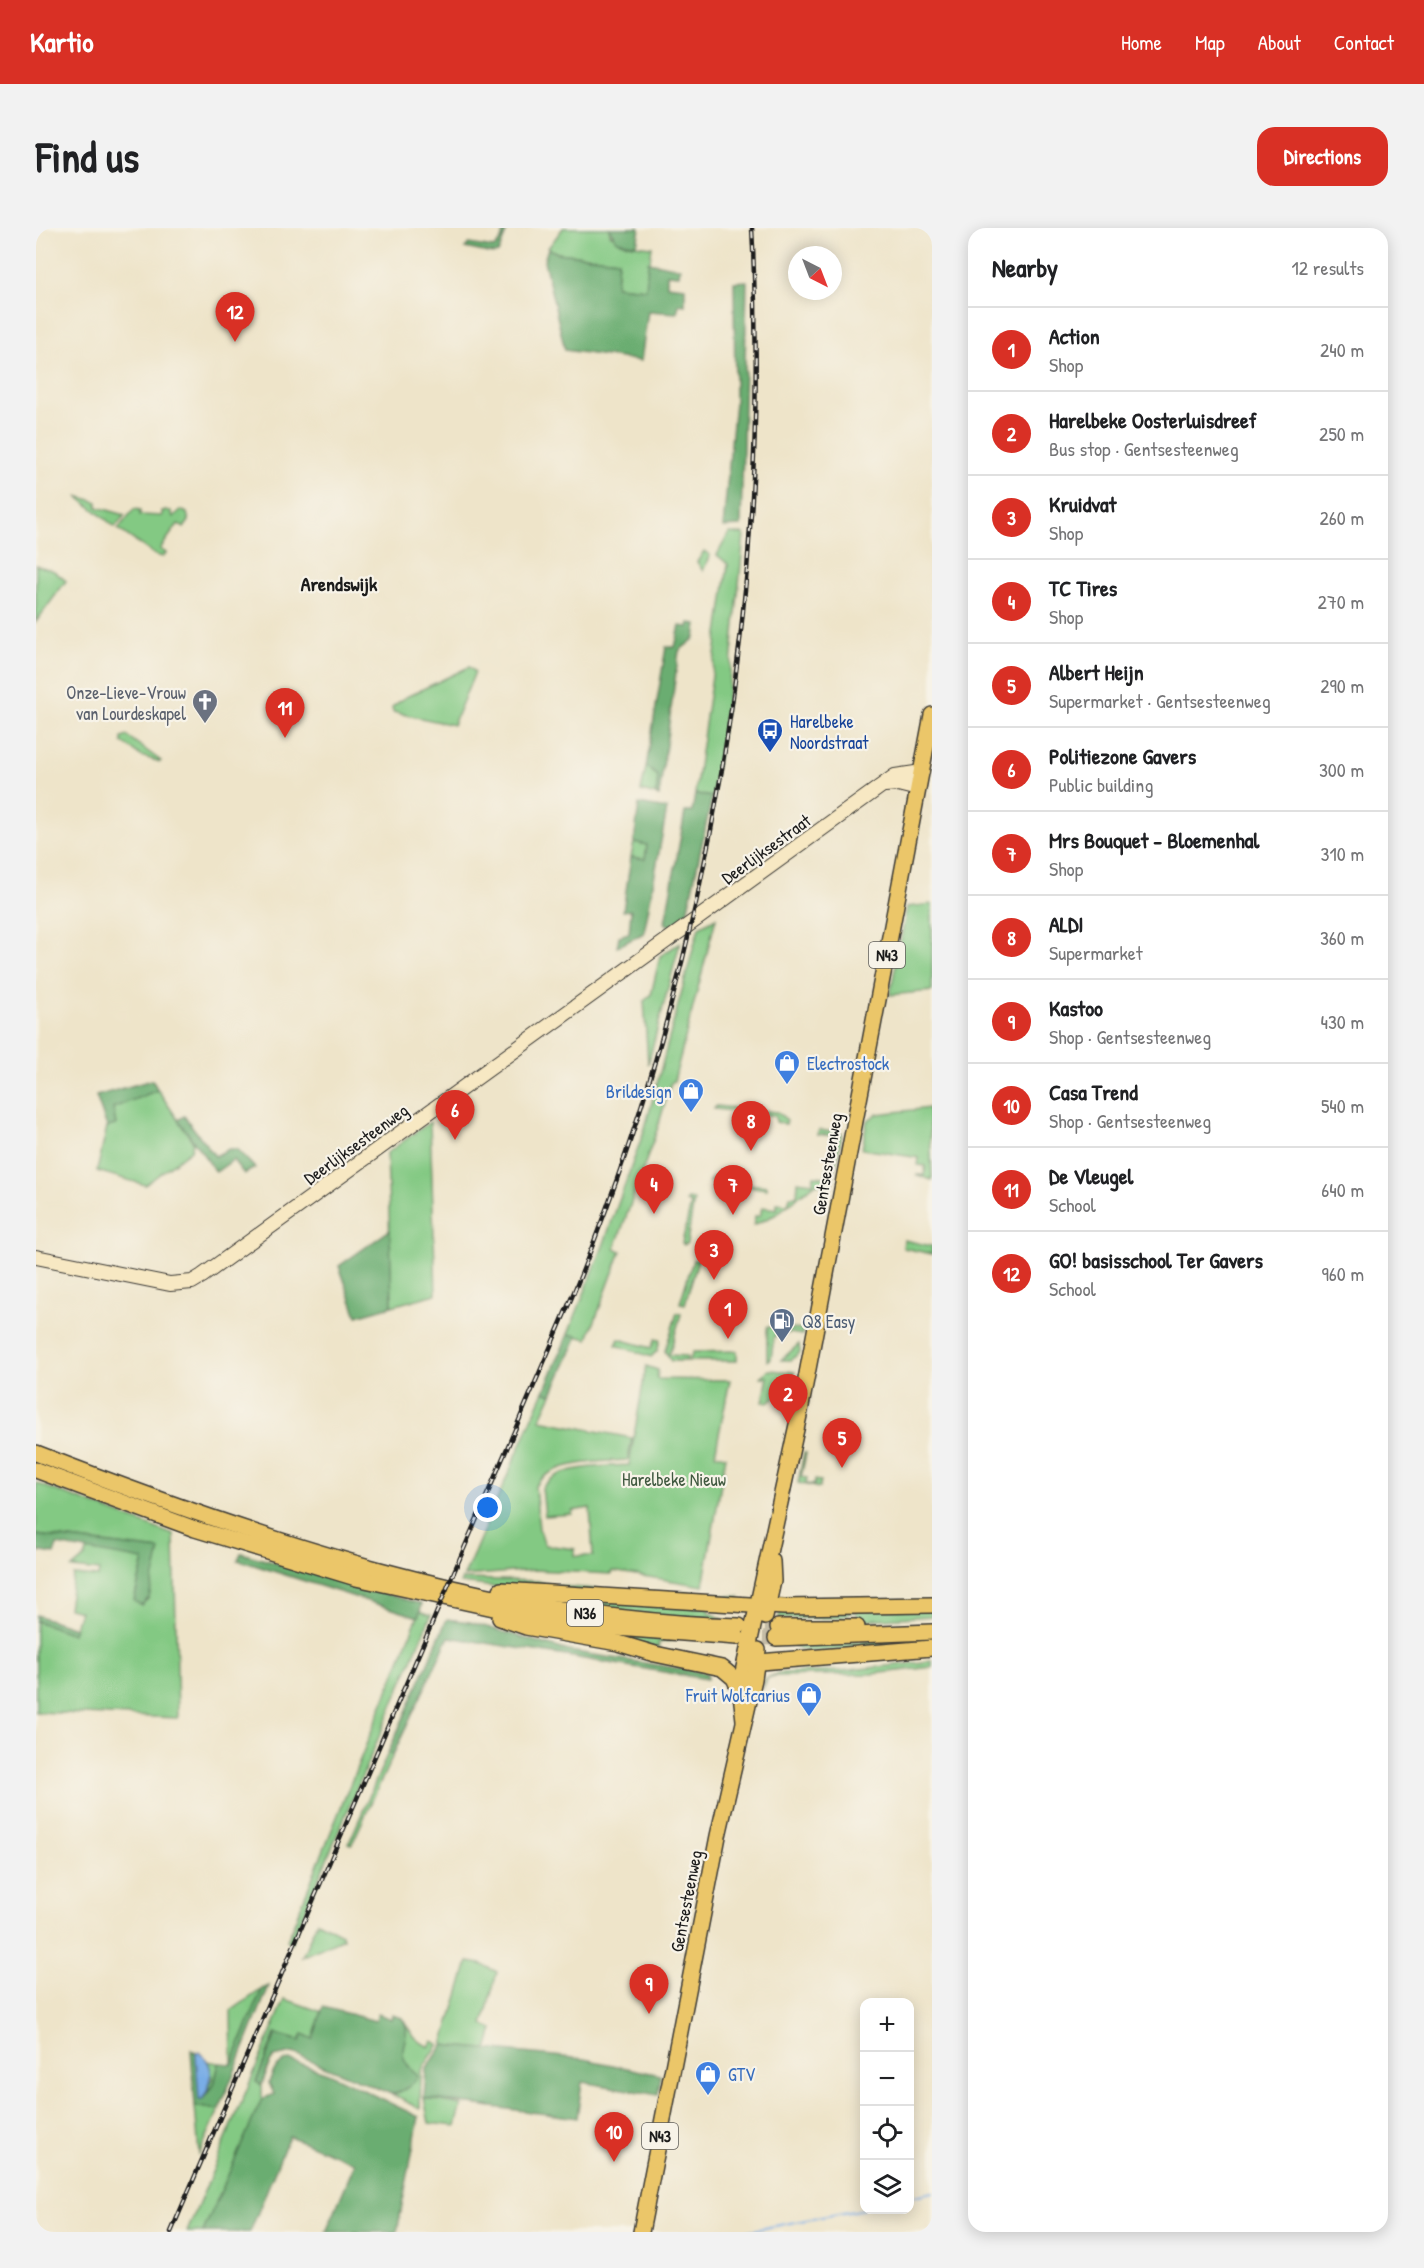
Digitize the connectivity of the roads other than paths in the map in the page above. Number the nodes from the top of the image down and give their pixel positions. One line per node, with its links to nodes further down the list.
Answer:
1 (932, 715): 2 (main road, N43)
2 (922, 772): 3 (main road, Deerlijksestraat); 4 (main road, N43)
3 (883, 786): 4 (main road); 5 (main road, Deerlijksestraat)
4 (918, 789): 9 (main road, Gentsesteenweg / N43)
5 (669, 940): 6 (main road, Deerlijksesteenweg)
6 (36, 1257)
7 (36, 1453): 12 (main road, N36)
8 (36, 1470): 10 (main road, N36)
9 (772, 1545): 11 (main road, Gentsesteenweg / N43); 15 (main road, Gentsesteenweg / N43)
10 (356, 1578): 12 (main road, N36); 19 (main road)
11 (772, 1581): 13 (main road); 15 (main road, Gentsesteenweg / N43)
12 (433, 1583): 15 (main road)
13 (815, 1605): 14 (main road); 15 (main road)
14 (932, 1605)
15 (762, 1606): 20 (main road, Gentsesteenweg / N43)
16 (932, 1623): 17 (main road)
17 (932, 1632)
18 (932, 1648): 20 (main road)
19 (693, 1661): 20 (main road); 21 (main road)
20 (751, 1663): 21 (main road, Gentsesteenweg / N43); 22 (main road, Gentsesteenweg / N43)
21 (741, 1695): 22 (main road, Gentsesteenweg / N43)
22 (744, 1720): 23 (main road, Gentsesteenweg / N43)
23 (641, 2232)

